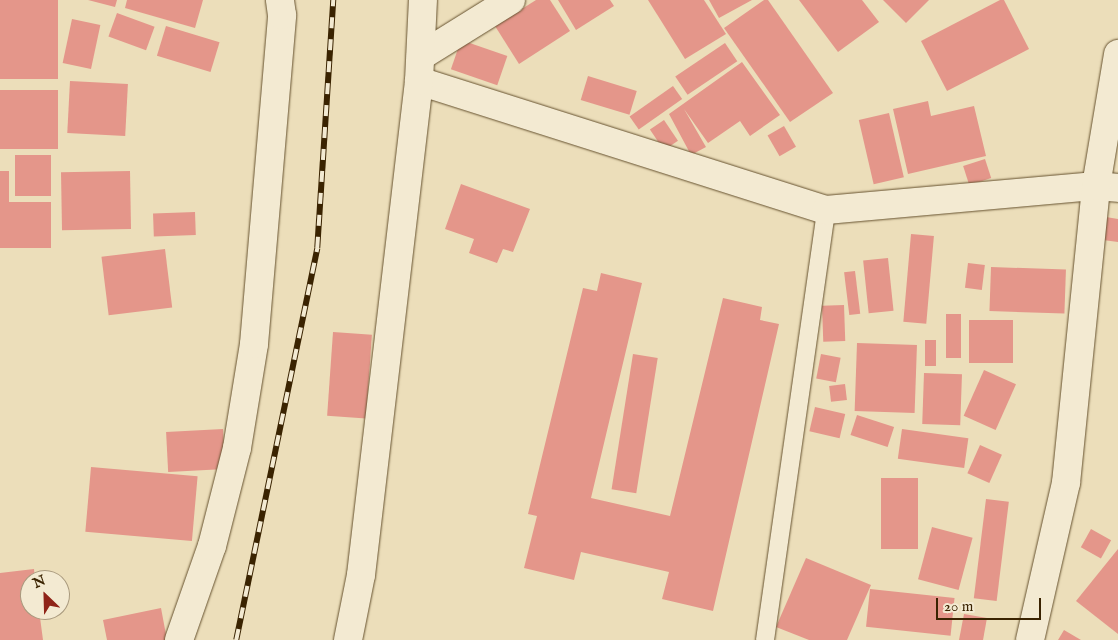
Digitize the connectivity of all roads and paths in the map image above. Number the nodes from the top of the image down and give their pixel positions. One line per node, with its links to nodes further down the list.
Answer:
1 (280, 0): 8 (street)
2 (423, 0): 5 (street)
3 (511, 0): 5 (street)
4 (1118, 54): 6 (street)
5 (420, 68): 7 (street); 9 (street)
6 (1107, 187): 7 (street); 11 (street)
7 (826, 210): 10 (lane)
8 (179, 640)
9 (348, 640)
10 (765, 640)
11 (1030, 640)

